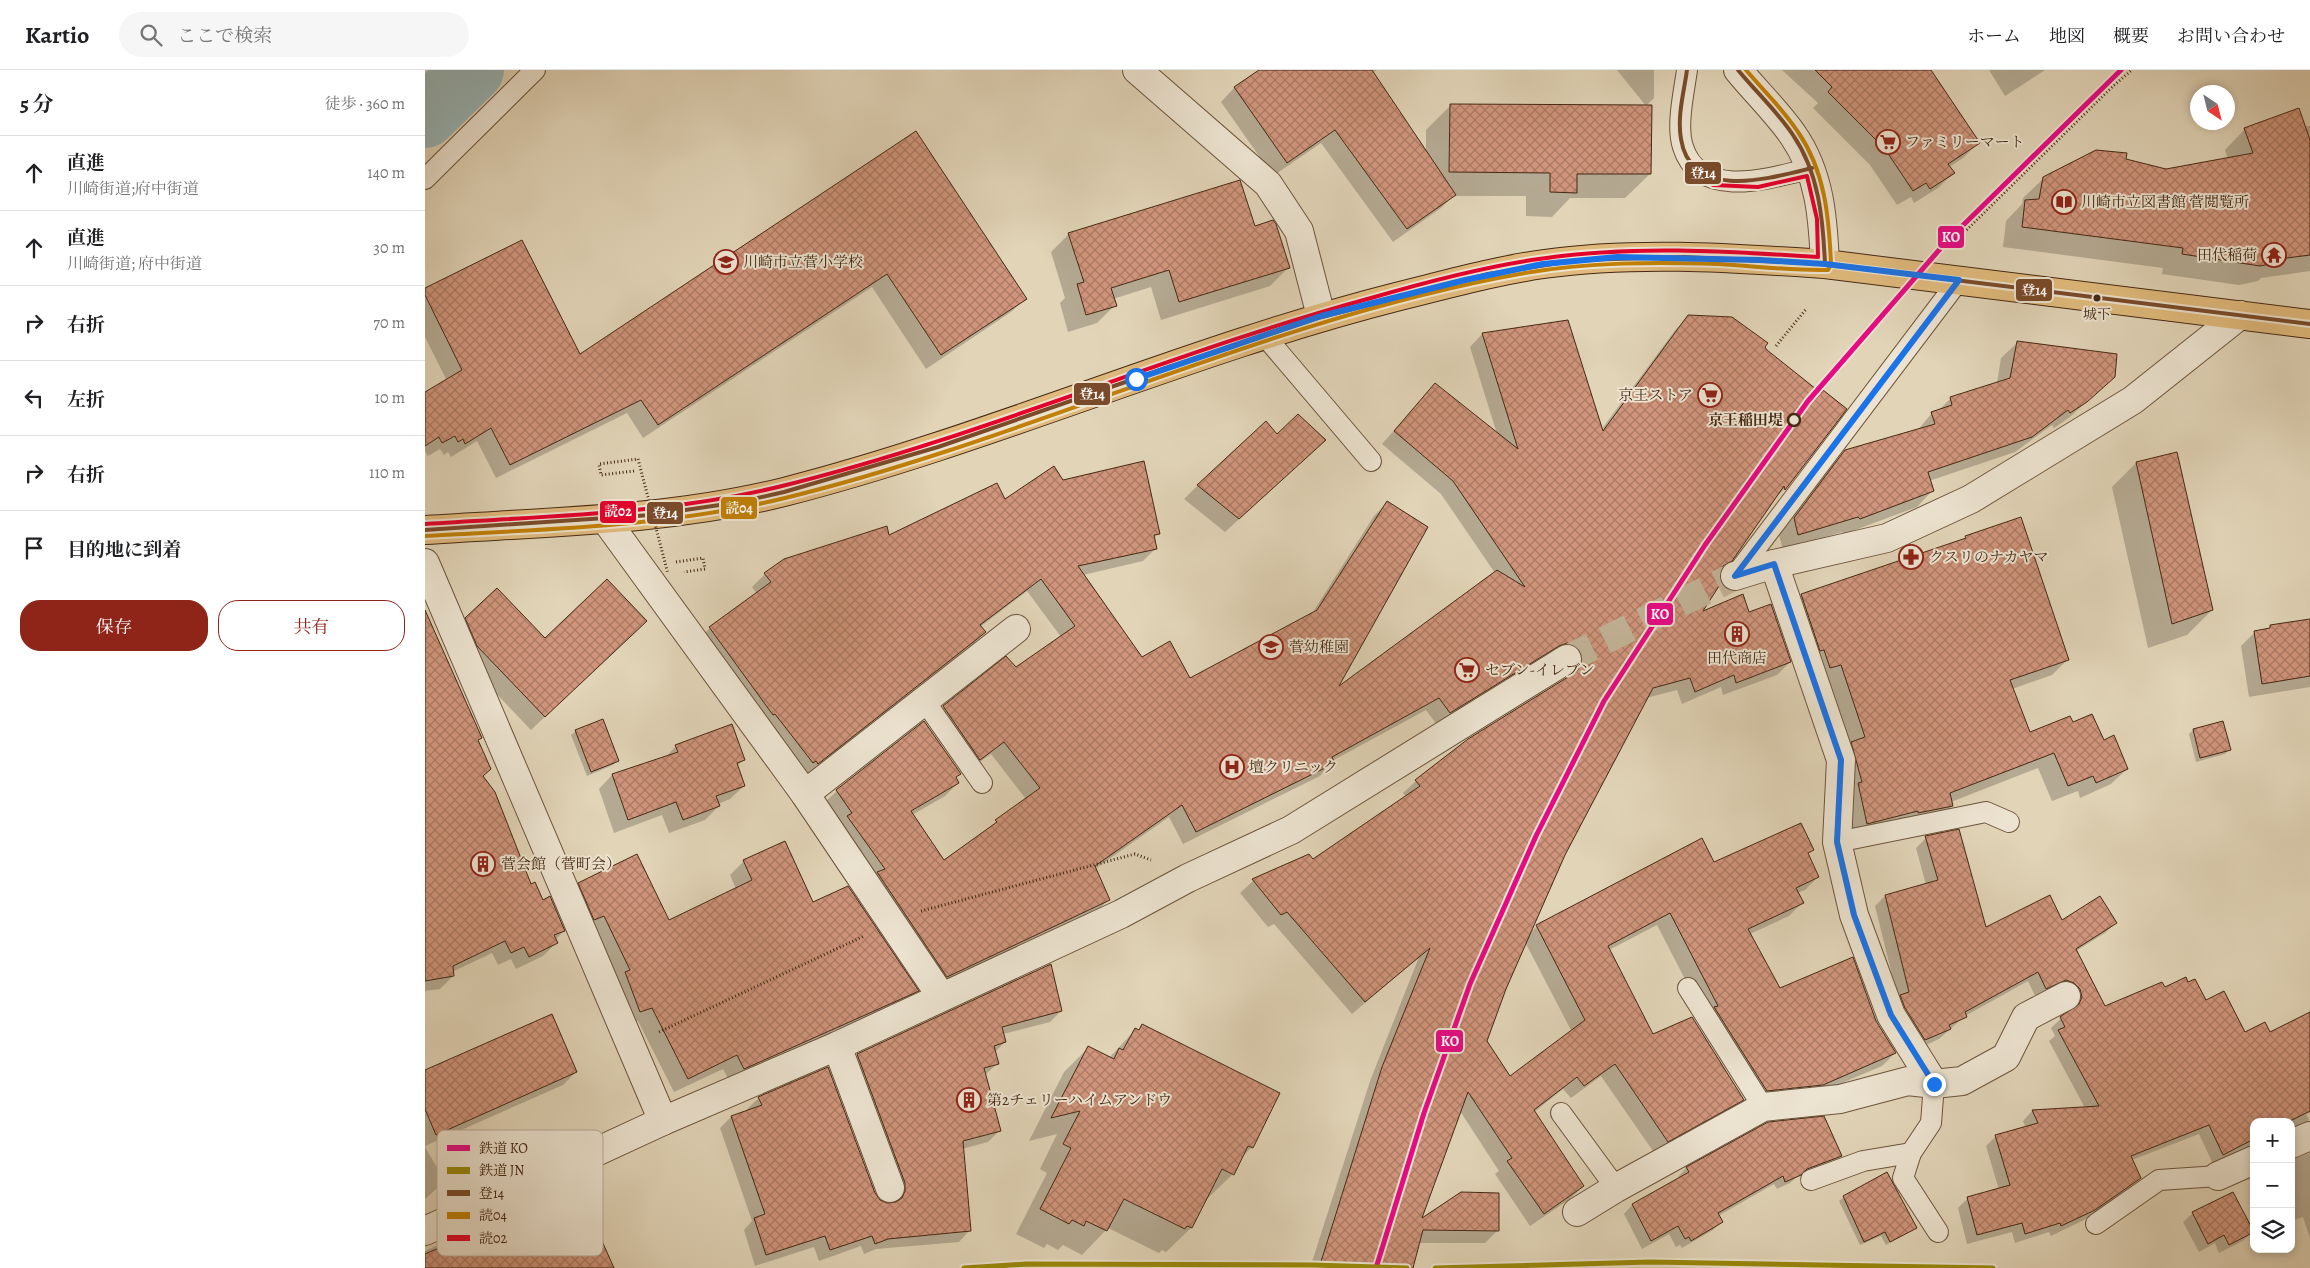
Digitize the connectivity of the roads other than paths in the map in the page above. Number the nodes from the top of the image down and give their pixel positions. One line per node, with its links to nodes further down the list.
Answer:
1 (535, 70): 6 (lane)
2 (1137, 70): 10 (street)
3 (1687, 70): 5 (lane)
4 (1738, 70): 5 (street)
5 (1811, 168): 7 (street)
6 (425, 179)
7 (1825, 264): 8 (main road); 10 (main road)
8 (1959, 280): 9 (main road); 18 (lane)
9 (2240, 314): 11 (main road); 17 (street)
10 (1321, 316): 12 (main road)
11 (2310, 324)
12 (1264, 335): 13 (lane); 14 (main road)
13 (1371, 460)
14 (605, 519): 15 (main road); 23 (street)
15 (425, 530)
16 (425, 563): 33 (street)
17 (1774, 564): 18 (street); 25 (street)
18 (1735, 576)
19 (1016, 629): 21 (street)
20 (1567, 659): 27 (street)
21 (924, 700): 22 (lane); 23 (street)
22 (982, 783)
23 (805, 794): 27 (street)
24 (2009, 822): 25 (lane)
25 (1837, 842): 30 (street)
26 (1688, 988): 31 (lane)
27 (941, 996): 29 (street)
28 (2066, 996): 30 (street)
29 (837, 1046): 33 (street); 41 (street)
30 (1934, 1084): 31 (street); 37 (lane)
31 (1763, 1107): 42 (street)
32 (1561, 1113): 42 (lane)
33 (663, 1121): 36 (street)
34 (2310, 1136): 35 (street)
35 (2295, 1142)
36 (603, 1149)
37 (1911, 1153): 40 (lane); 47 (lane)
38 (2250, 1162): 39 (street)
39 (2218, 1176): 44 (lane)
40 (1811, 1180)
41 (889, 1188)
42 (1616, 1188): 43 (street)
43 (1577, 1212)
44 (2096, 1224)
45 (437, 1225): 46 (street)
46 (425, 1231)
47 (1938, 1232)

